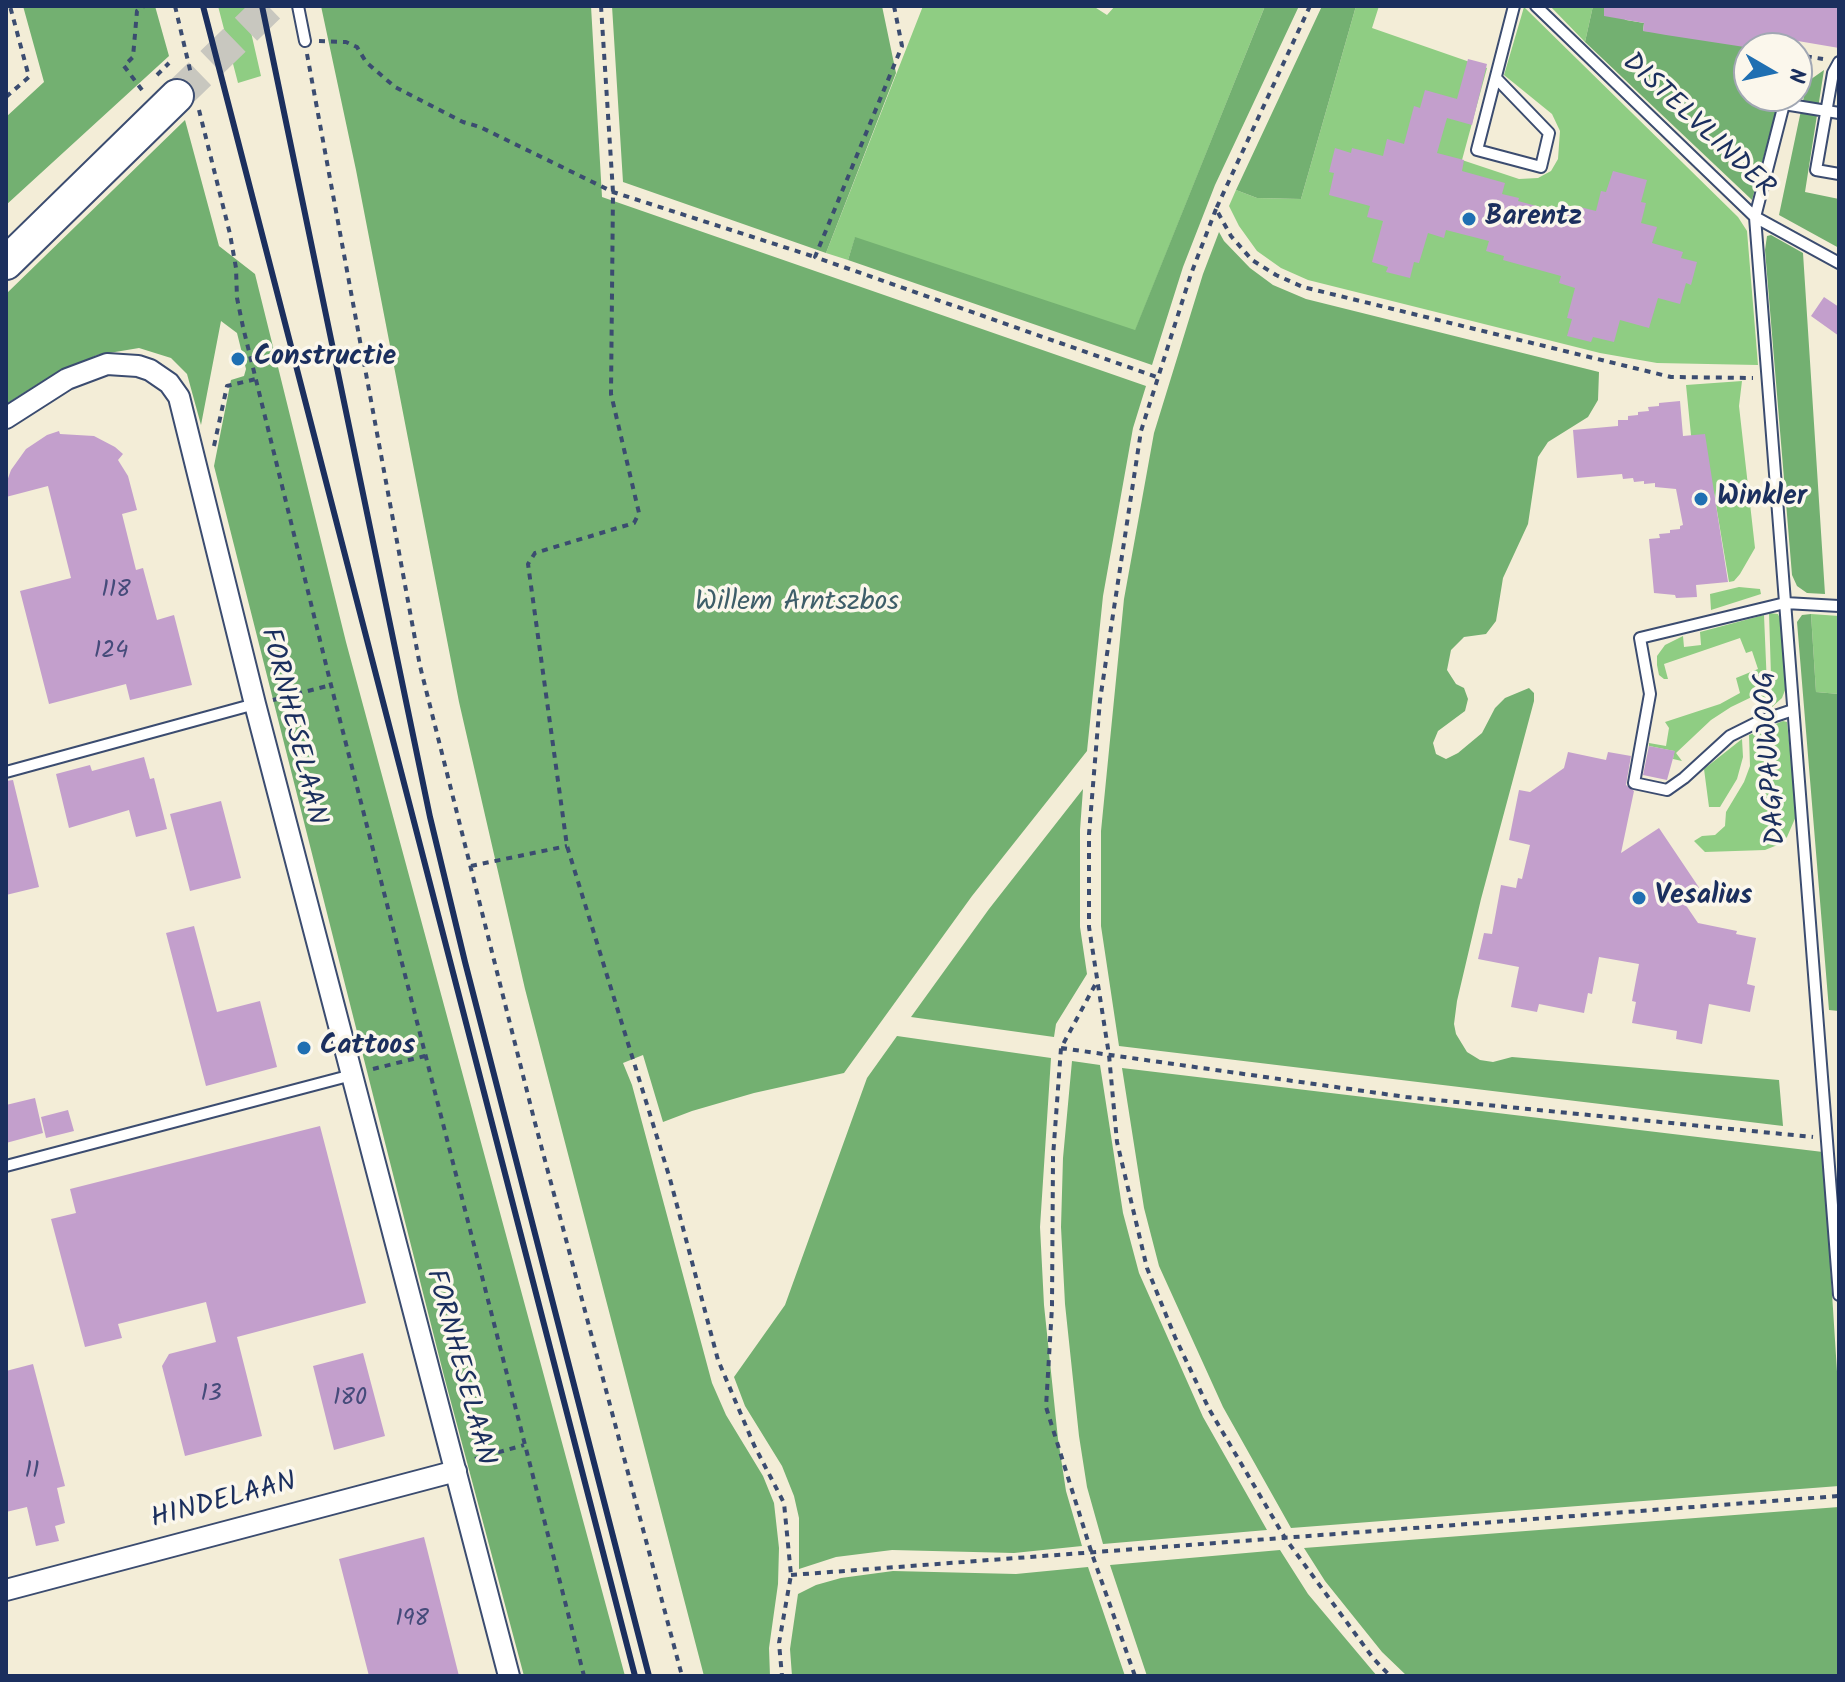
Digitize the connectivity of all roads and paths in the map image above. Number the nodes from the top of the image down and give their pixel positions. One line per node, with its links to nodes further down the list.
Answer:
1 (10, 6): 17 (path)
2 (144, 6): 15 (path)
3 (298, 6): 9 (lane)
4 (601, 6): 22 (path)
5 (894, 6): 25 (path)
6 (1310, 6): 23 (path)
7 (1514, 6): 14 (lane)
8 (1536, 6): 24 (lane, DISTELVLINDER)
9 (305, 41): 40 (path)
10 (336, 42): 22 (path)
11 (1813, 57): 12 (path)
12 (1825, 59)
13 (1839, 62): 18 (lane)
14 (1496, 78): 14 (lane)
15 (142, 90)
16 (177, 96): 26 (main road)
17 (6, 97)
18 (1826, 111): 19 (lane); 21 (lane); 24 (lane, DAGPAUWOOG)
19 (1839, 113)
20 (207, 146): 30 (path)
21 (1839, 174)
22 (613, 192): 25 (path); 39 (path)
23 (1216, 209): 28 (path); 29 (path)
24 (1755, 217): 27 (lane, DISTELVLINDER); 29 (lane, DAGPAUWOOG)
25 (815, 257): 28 (path)
26 (6, 263)
27 (1839, 263)
28 (1157, 377): 41 (path)
29 (1767, 378): 33 (lane, DAGPAUWOOG)
30 (256, 379): 32 (path); 35 (path)
31 (6, 418): 32 (street, FORNHESELAAN)
32 (203, 486): 36 (street, FORNHESELAAN)
33 (1785, 603): 34 (lane); 37 (lane, DAGPAUWOOG); 37 (lane)
34 (1839, 606)
35 (331, 685): 36 (path); 44 (path)
36 (255, 704): 38 (lane); 45 (street, FORNHESELAAN)
37 (1793, 710): 46 (lane, DAGPAUWOOG)
38 (6, 772)
39 (567, 846): 40 (path); 54 (path)
40 (471, 867): 58 (path)
41 (1096, 983): 42 (path); 43 (path)
42 (1061, 1048): 43 (path); 53 (path)
43 (1109, 1055): 46 (path); 52 (path)
44 (425, 1056): 45 (path); 49 (path)
45 (352, 1075): 47 (lane); 50 (street, FORNHESELAAN)
46 (1827, 1138): 48 (lane, DAGPAUWOOG)
47 (6, 1166)
48 (1839, 1295)
49 (524, 1444): 50 (path); 57 (path)
50 (456, 1471): 55 (street, HINDELAAN); 56 (street, FORNHESELAAN)
51 (1839, 1496): 52 (path)
52 (1285, 1538): 53 (path); 61 (path)
53 (1092, 1554): 54 (path); 60 (path)
54 (791, 1575): 59 (path)
55 (6, 1590)
56 (509, 1676)
57 (584, 1676)
58 (682, 1676)
59 (782, 1676)
60 (1135, 1676)
61 (1390, 1676)

